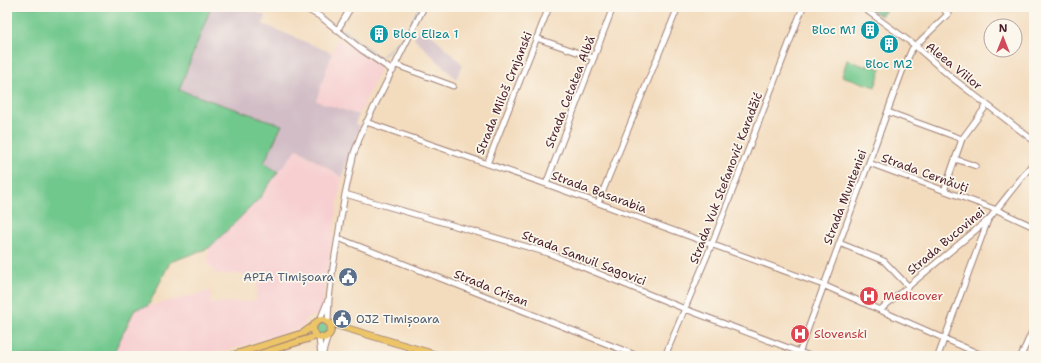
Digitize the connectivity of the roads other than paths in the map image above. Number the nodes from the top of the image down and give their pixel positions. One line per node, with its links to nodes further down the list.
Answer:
1 (303, 7): 10 (street)
2 (351, 7): 10 (street)
3 (424, 7): 14 (street)
4 (549, 7): 11 (street, Strada Miloš Crnjanski)
5 (613, 7): 13 (street, Strada Cetatea Albă)
6 (678, 7): 30 (street)
7 (804, 7): 38 (street, Strada Vuk Stefanović Karadžić)
8 (862, 7): 12 (street, Aleea Viilor)
9 (942, 7): 12 (street, Strada Munteniei)
10 (337, 31): 15 (street)
11 (536, 38): 13 (street); 25 (street, Strada Miloš Crnjanski)
12 (915, 47): 17 (street, Aleea Viilor); 18 (street, Strada Munteniei)
13 (594, 58): 27 (street, Strada Cetatea Albă)
14 (396, 65): 15 (street); 16 (street)
15 (393, 71): 19 (street)
16 (453, 86)
17 (987, 105): 20 (street); 21 (street, Aleea Viilor)
18 (888, 112): 20 (street); 24 (street, Strada Munteniei)
19 (366, 122): 25 (street, Strada Basarabia); 29 (street)
20 (962, 139): 22 (street)
21 (1034, 141)
22 (955, 159): 26 (street); 28 (street)
23 (1034, 162): 31 (street, Strada Bucovinei)
24 (869, 163): 28 (street, Strada Cernăuți); 37 (street, Strada Munteniei)
25 (487, 164): 27 (street, Strada Basarabia)
26 (976, 166)
27 (546, 184): 30 (street, Strada Basarabia)
28 (944, 191): 31 (street, Strada Cernăuți)
29 (345, 194): 35 (street); 42 (street, Strada Samuil Sagovici)
30 (598, 203): 38 (street, Strada Basarabia)
31 (996, 210): 32 (street, Strada Bucovinei); 33 (street, Strada Cernăuți)
32 (989, 219): 34 (street, Strada Bucovinei); 36 (street)
33 (1034, 227)
34 (970, 236): 36 (street); 40 (street, Strada Bucovinei)
35 (338, 238): 41 (street); 57 (street, Strada Crișan)
36 (980, 242): 51 (street)
37 (839, 243): 39 (street, Strada Munteniei); 40 (street)
38 (712, 244): 39 (street, Strada Basarabia); 42 (street, Strada Vuk Stefanović Karadžić)
39 (823, 285): 43 (street, Strada Basarabia); 52 (street, Strada Munteniei)
40 (908, 286): 43 (street, Strada Bucovinei)
41 (329, 299): 44 (street); 45 (street)
42 (685, 309): 52 (street, Strada Samuil Sagovici); 58 (street, Strada Vuk Stefanović Karadžić)
43 (880, 310): 51 (street, Strada Basarabia)
44 (320, 320): 45 (main road); 46 (main road)
45 (329, 322): 48 (main road); 49 (main road)
46 (313, 326): 50 (main road); 53 (main road)
47 (1034, 327): 62 (street)
48 (348, 330): 49 (main road); 56 (main road)
49 (329, 334): 50 (main road); 55 (street)
50 (318, 337): 54 (main road); 55 (street)
51 (944, 338): 60 (street); 61 (street, Strada Basarabia)
52 (798, 354): 59 (street, Strada Samuil Sagovici)
53 (230, 356)
54 (253, 356)
55 (322, 356)
56 (440, 356)
57 (638, 356)
58 (665, 356)
59 (810, 356)
60 (938, 356)
61 (984, 356)
62 (1021, 356)

